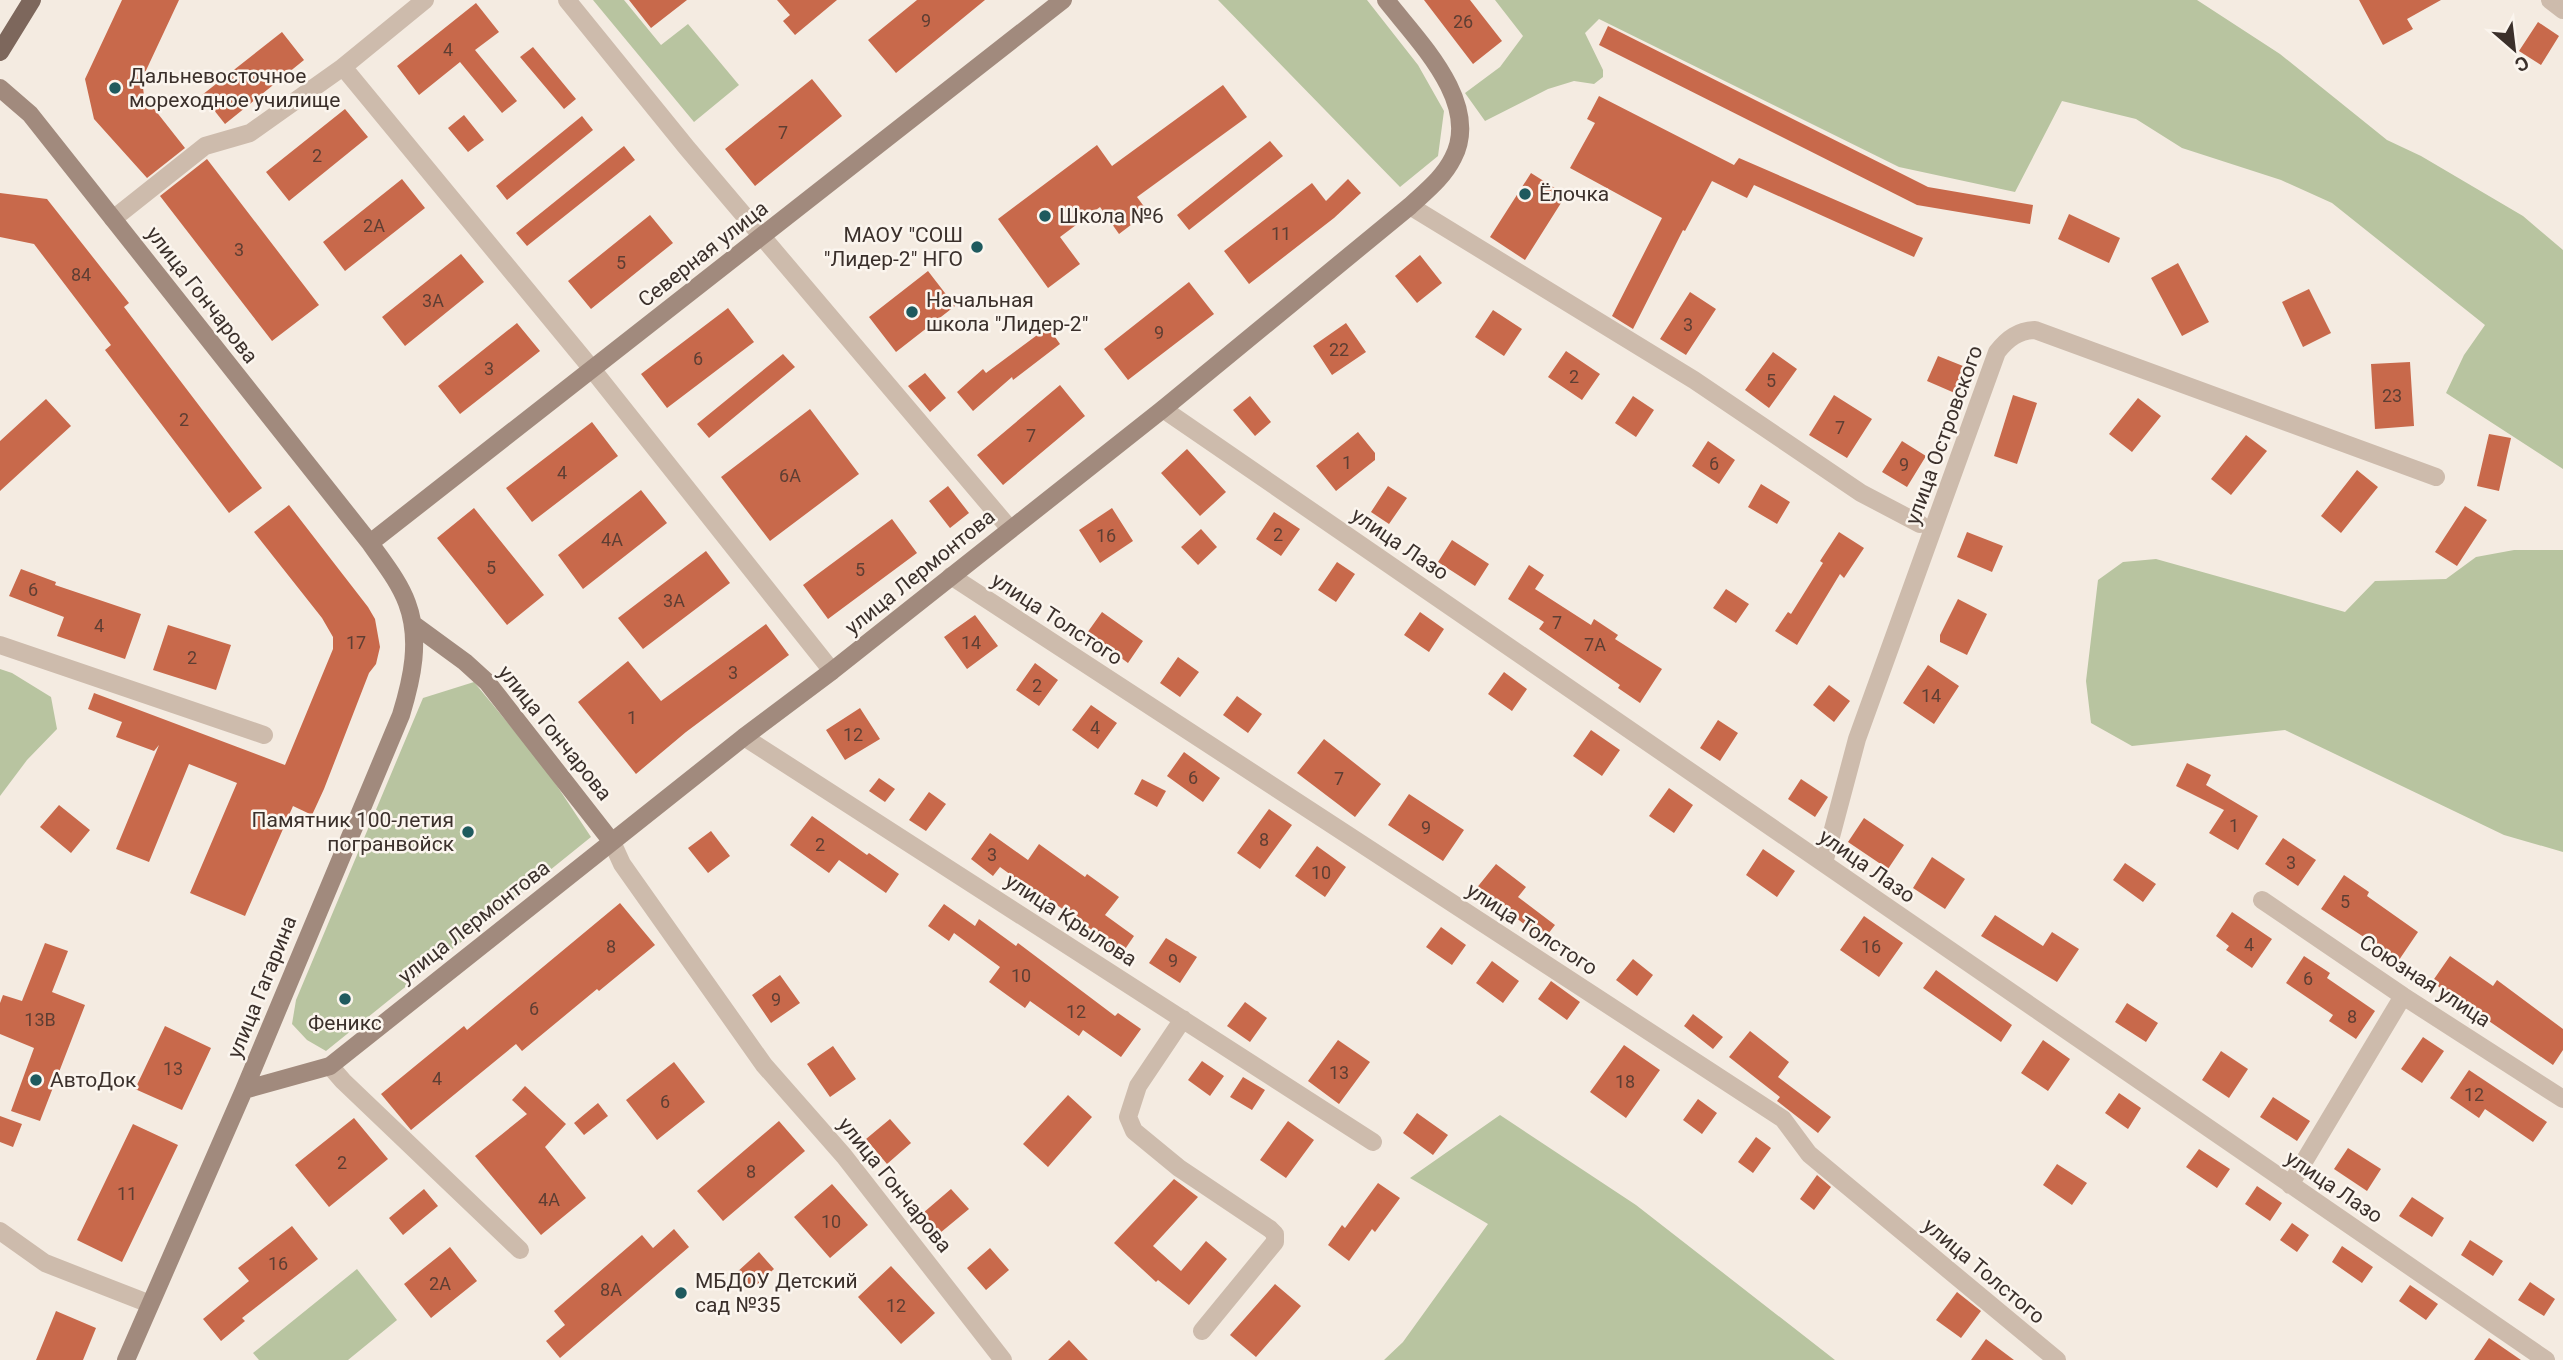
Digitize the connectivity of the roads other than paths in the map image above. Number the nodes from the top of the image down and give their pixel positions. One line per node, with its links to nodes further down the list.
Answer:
1 (32, 0): 8 (main road)
2 (425, 0): 9 (street)
3 (568, 0): 13 (street)
4 (1063, 0): 13 (main road, Северная улица)
5 (1386, 0): 11 (main road, улица Лермонтова)
6 (2550, 0): 7 (street)
7 (2563, 10)
8 (0, 52)
9 (343, 67): 12 (street); 14 (street)
10 (0, 88): 12 (main road, улица Гончарова)
11 (1410, 206): 15 (main road, улица Лермонтова); 17 (street, улица Островского)
12 (113, 219): 19 (main road, улица Гончарова)
13 (762, 236): 14 (main road, Северная улица); 18 (street)
14 (592, 369): 19 (main road, Северная улица); 23 (street)
15 (1163, 409): 18 (main road, улица Лермонтова); 27 (street, улица Лазо)
16 (2436, 477): 27 (street, улица Островского)
17 (1920, 524)
18 (1010, 529): 20 (main road, улица Лермонтова)
19 (370, 543): 21 (main road, улица Гончарова)
20 (951, 576): 23 (main road, улица Лермонтова); 42 (street, улица Толстого)
21 (413, 624): 26 (main road, улица Гончарова); 32 (main road, улица Гагарина)
22 (0, 645): 24 (street)
23 (832, 671): 25 (main road, улица Лермонтова)
24 (264, 735)
25 (744, 737): 26 (main road, улица Лермонтова); 30 (street, улица Крылова)
26 (612, 842): 31 (main road, улица Лермонтова); 41 (street, улица Гончарова)
27 (1824, 863): 35 (street, улица Лазо)
28 (2262, 900): 29 (street, Союзная улица)
29 (2403, 996): 33 (street, Союзная улица); 35 (street)
30 (1183, 1019): 34 (street, улица Крылова); 39 (street)
31 (330, 1066): 32 (main road, улица Лермонтова); 37 (street)
32 (244, 1090): 38 (main road, улица Гагарина)
33 (2563, 1099)
34 (1373, 1142)
35 (2290, 1185): 43 (street, улица Лазо)
36 (0, 1231): 38 (street)
37 (520, 1250)
38 (150, 1304): 40 (main road, улица Гагарина)
39 (1202, 1331)
40 (126, 1360)
41 (1003, 1360)
42 (2057, 1360)
43 (2546, 1360)

